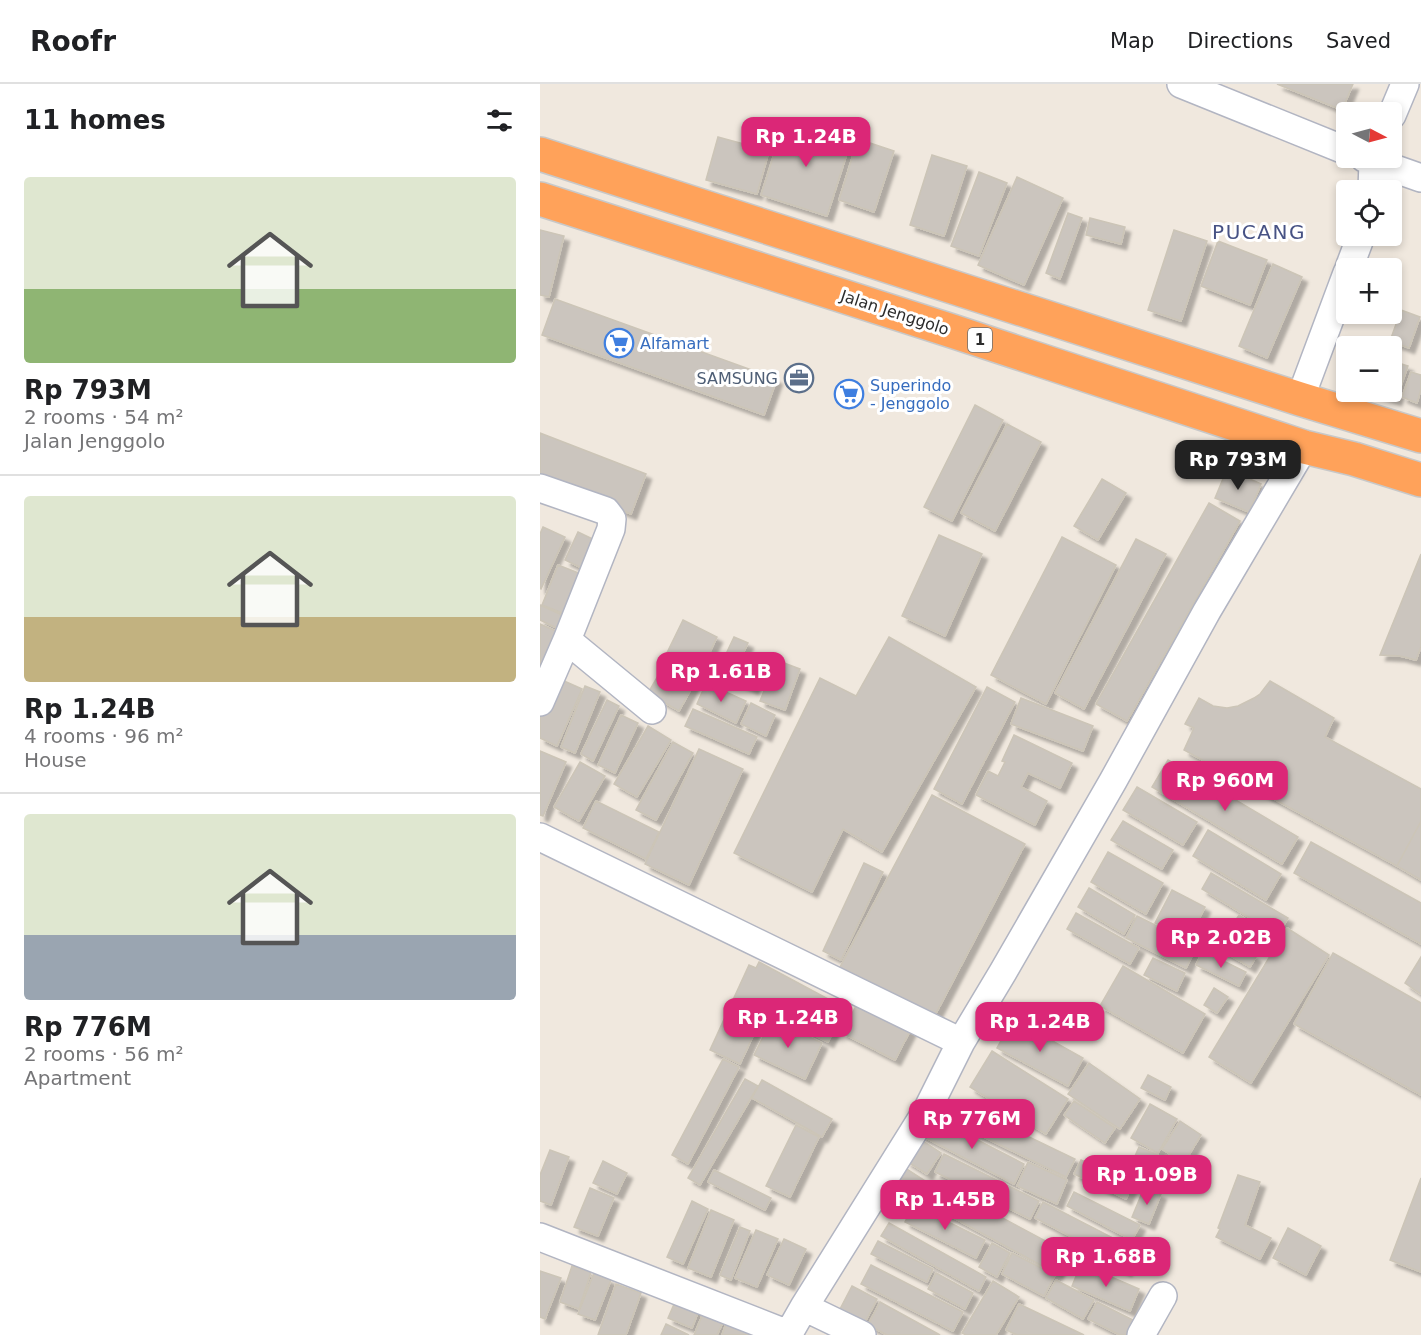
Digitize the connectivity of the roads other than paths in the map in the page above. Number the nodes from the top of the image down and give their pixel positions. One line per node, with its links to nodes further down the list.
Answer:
1 (1181, 84): 4 (street)
2 (1405, 84): 3 (street)
3 (1397, 102)
4 (1336, 147)
5 (540, 154): 10 (highway)
6 (1395, 168): 7 (street)
7 (1421, 178)
8 (540, 198): 12 (highway, Jalan Jenggolo / 1)
9 (1336, 302): 10 (street)
10 (1300, 399): 11 (highway)
11 (1421, 436)
12 (1304, 447): 13 (highway, Jalan Jenggolo / 1); 19 (street)
13 (1421, 480)
14 (540, 488): 15 (street)
15 (567, 640): 16 (street); 17 (street)
16 (540, 702)
17 (652, 710)
18 (540, 837): 19 (street)
19 (961, 1042): 22 (street)
20 (540, 1237): 23 (street)
21 (1163, 1296): 25 (street)
22 (804, 1307): 23 (street); 24 (street)
23 (788, 1334)
24 (862, 1335)
25 (1141, 1335)

